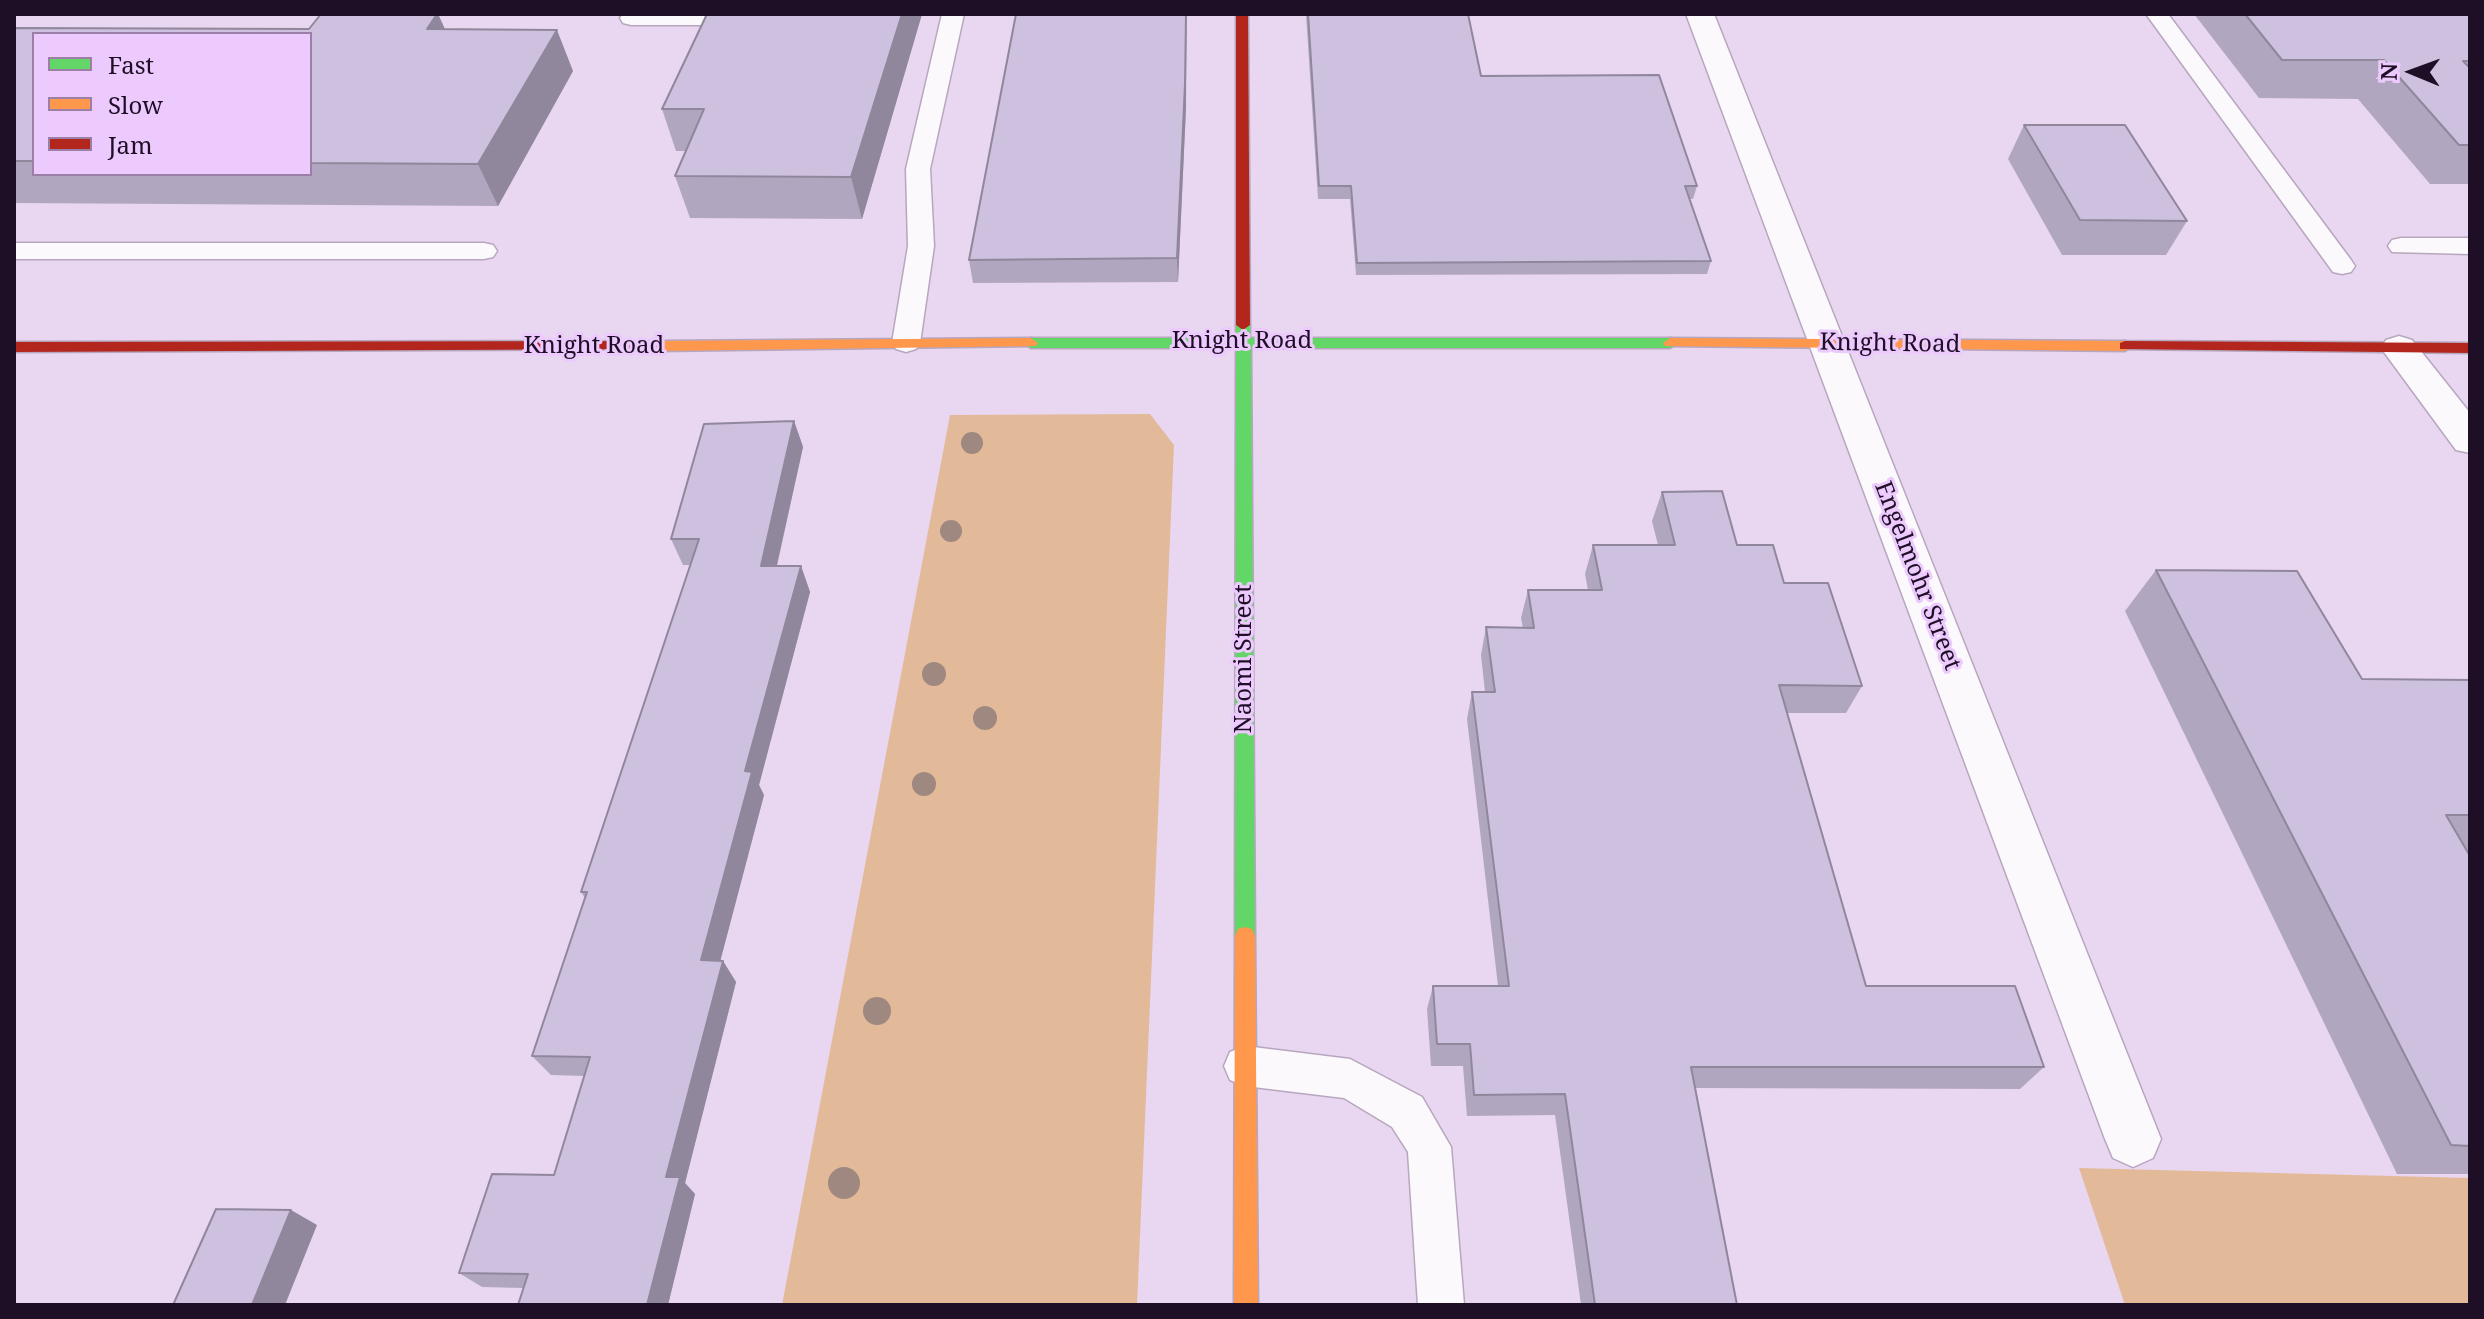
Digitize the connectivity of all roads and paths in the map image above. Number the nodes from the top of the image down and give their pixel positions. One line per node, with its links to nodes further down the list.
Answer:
1 (953, 14): 13 (lane)
2 (1242, 14): 12 (street, Naomi Street)
3 (1700, 14): 14 (street, Engelmohr Street)
4 (2157, 14): 11 (lane)
5 (631, 18): 6 (lane)
6 (714, 18)
7 (2401, 246): 8 (lane)
8 (2470, 246)
9 (14, 251): 10 (lane)
10 (484, 251)
11 (2342, 266)
12 (1243, 341): 13 (street, Knight Road); 14 (street, Knight Road); 19 (street, Naomi Street)
13 (906, 343): 15 (street, Knight Road)
14 (1827, 344): 16 (street, Knight Road); 20 (street, Engelmohr Street)
15 (14, 347)
16 (2399, 348): 17 (street, Knight Road); 18 (street)
17 (2470, 348)
18 (2470, 440)
19 (1245, 1066): 21 (street, Naomi Street); 22 (lane)
20 (2133, 1139)
21 (1246, 1305)
22 (1441, 1305)

